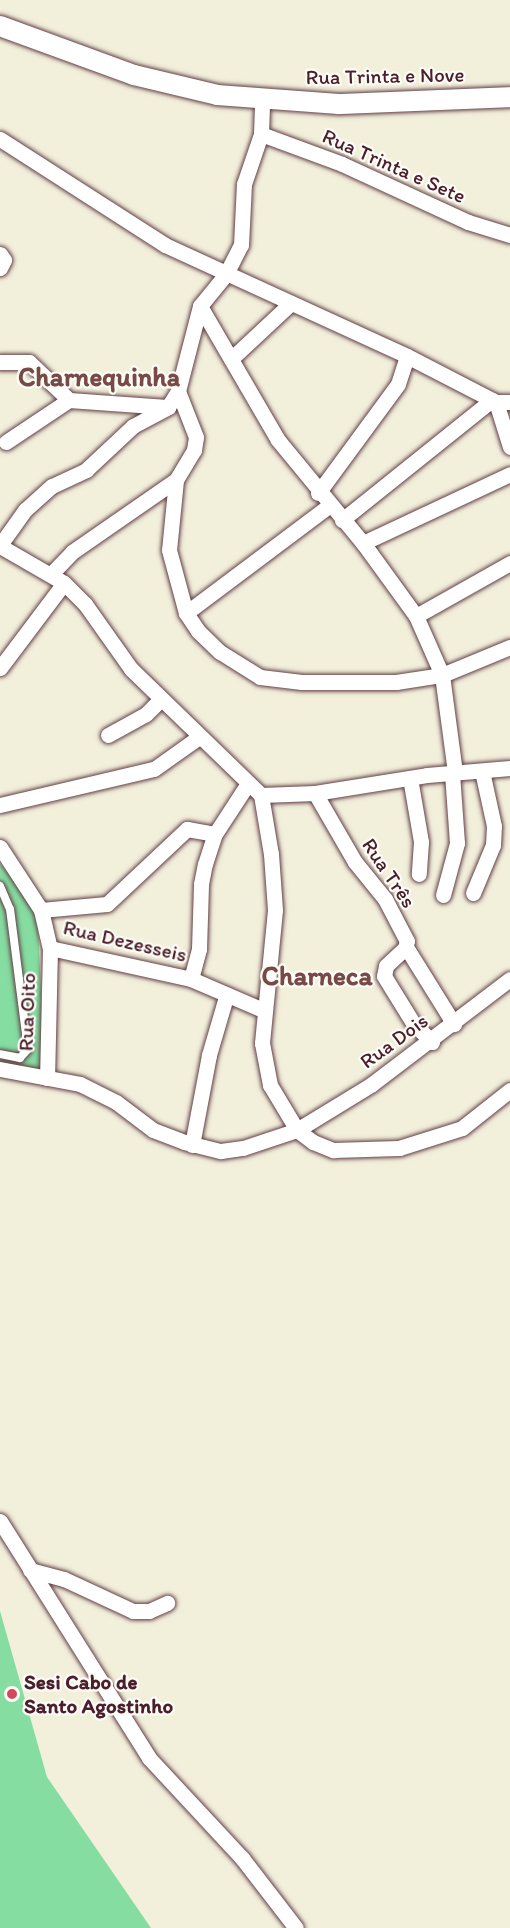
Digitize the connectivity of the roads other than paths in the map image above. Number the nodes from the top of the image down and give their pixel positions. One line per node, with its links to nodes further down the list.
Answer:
1 (0, 26): 3 (street, Rua Trinta e Nove)
2 (510, 97): 3 (street, Rua Trinta e Nove)
3 (262, 100): 4 (street)
4 (261, 134): 6 (street, Rua Trinta e Sete); 9 (street)
5 (0, 139): 9 (street)
6 (510, 235)
7 (0, 254): 8 (street)
8 (0, 268)
9 (226, 274): 10 (street); 11 (street)
10 (291, 303): 12 (street); 13 (street)
11 (200, 306): 13 (street); 15 (street)
12 (407, 356): 17 (street); 23 (street)
13 (231, 359): 23 (street)
14 (0, 362): 16 (street)
15 (178, 391): 18 (street); 22 (street)
16 (69, 400): 18 (street); 19 (street)
17 (499, 401): 20 (street); 25 (street)
18 (168, 407): 27 (street)
19 (6, 441)
20 (510, 447)
21 (510, 474): 26 (street)
22 (176, 480): 29 (street); 30 (street)
23 (318, 492): 24 (street)
24 (330, 506): 25 (street); 30 (street)
25 (342, 520): 26 (street)
26 (363, 543): 31 (street)
27 (0, 545): 29 (street)
28 (510, 563): 31 (street)
29 (58, 578): 33 (street); 35 (street)
30 (186, 613): 34 (street)
31 (416, 616): 34 (street)
32 (510, 647): 34 (street)
33 (0, 668)
34 (442, 675): 40 (street)
35 (161, 699): 36 (street); 37 (street)
36 (108, 735)
37 (200, 737): 42 (street); 45 (street)
38 (510, 768): 39 (street)
39 (482, 771): 40 (street); 50 (street)
40 (453, 773): 41 (street); 51 (street)
41 (410, 778): 43 (street); 48 (street)
42 (247, 785): 44 (street); 46 (street)
43 (315, 793): 44 (street); 53 (street, Rua Três)
44 (261, 795): 58 (street)
45 (0, 805)
46 (215, 834): 52 (street); 55 (street)
47 (0, 847): 52 (street, Rua Dezesseis)
48 (419, 874)
49 (0, 886): 61 (lane)
50 (473, 893)
51 (442, 896)
52 (41, 910): 54 (street, Rua Dezesseis)
53 (406, 946): 59 (street, Rua Três); 60 (street)
54 (50, 948): 55 (street, Rua Dezesseis); 63 (street, Rua Oito)
55 (191, 979): 57 (street, Rua Dezesseis)
56 (510, 979): 59 (street, Rua Dois)
57 (226, 997): 58 (street, Rua Dezesseis); 66 (street)
58 (262, 1010): 65 (street)
59 (454, 1024): 60 (street, Rua Dois)
60 (432, 1042): 65 (street, Rua Dois)
61 (0, 1054)
62 (0, 1069): 63 (street, Rua Dois)
63 (46, 1078): 66 (street, Rua Dois)
64 (510, 1090): 65 (street)
65 (297, 1130): 66 (street, Rua Dois)
66 (192, 1144)
67 (0, 1521): 68 (street)
68 (30, 1570): 69 (street); 70 (street)
69 (167, 1603)
70 (296, 1928)

